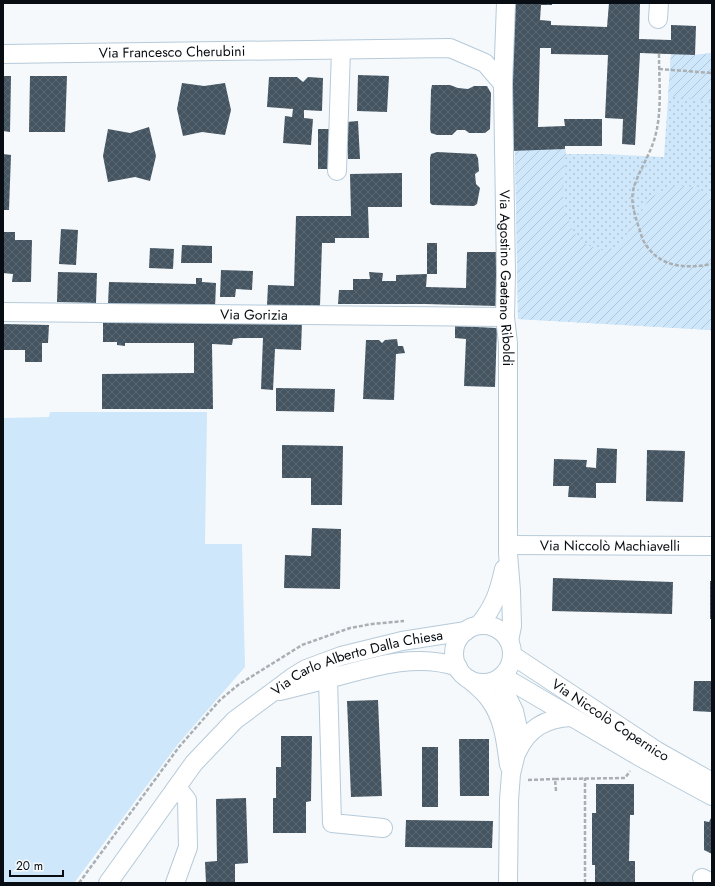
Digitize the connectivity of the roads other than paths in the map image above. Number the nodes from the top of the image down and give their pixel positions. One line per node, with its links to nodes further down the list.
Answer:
1 (506, 3): 4 (street, Via Agostino Gaetano Riboldi)
2 (341, 50): 3 (street, Via Francesco Cherubini); 4 (street, Via Francesco Cherubini); 5 (street)
3 (3, 54)
4 (503, 84): 7 (street, Via Agostino Gaetano Riboldi)
5 (336, 171)
6 (3, 312): 7 (street, Via Gorizia)
7 (505, 317): 9 (street, Via Agostino Gaetano Riboldi)
8 (712, 546): 9 (street, Via Niccolò Machiavelli)
9 (508, 549): 10 (street, Via Agostino Gaetano Riboldi); 11 (street, Via Agostino Gaetano Riboldi)
10 (472, 628): 11 (street); 12 (street, Via Carlo Alberto Dalla Chiesa); 13 (street)
11 (511, 648): 14 (street); 18 (street, Via Niccolò Copernico)
12 (325, 671): 13 (street, Via Carlo Alberto Dalla Chiesa); 19 (street, Via Carlo Alberto Dalla Chiesa); 21 (street)
13 (464, 673): 14 (street); 17 (street)
14 (502, 676): 15 (street, Via Niccolò Copernico); 16 (street)
15 (571, 717): 16 (street, Via Niccolò Copernico); 20 (street, Via Niccolò Copernico)
16 (516, 756): 17 (street)
17 (510, 774): 24 (street)
18 (712, 782)
19 (177, 787): 22 (street); 23 (street)
20 (712, 796)
21 (383, 828)
22 (108, 883)
23 (175, 883)
24 (508, 883)

